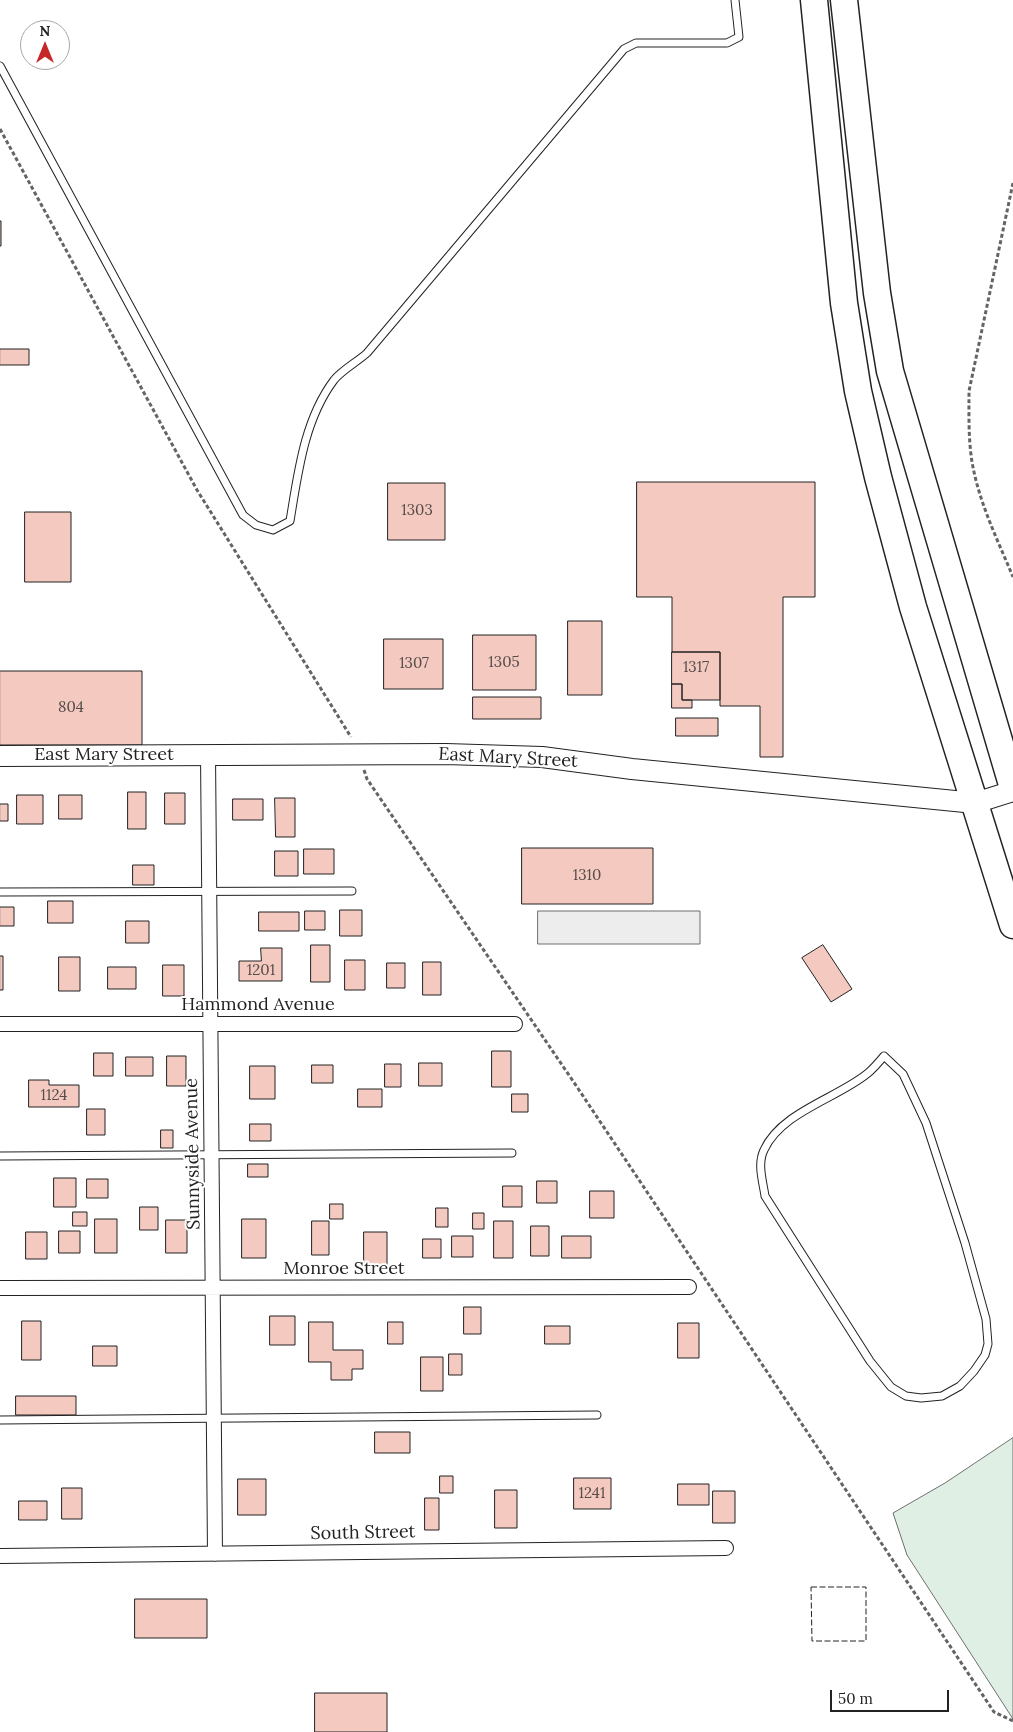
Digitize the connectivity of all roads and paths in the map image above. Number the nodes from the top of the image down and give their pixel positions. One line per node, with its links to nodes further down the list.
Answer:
1 (735, 0): 4 (lane)
2 (814, 0): 12 (highway)
3 (844, 0): 11 (highway)
4 (0, 66)
5 (0, 129): 9 (path)
6 (1013, 183): 7 (path)
7 (1013, 578)
8 (208, 754): 9 (main road, East Mary Street); 10 (main road, East Mary Street); 13 (street, Sunnyside Avenue)
9 (361, 754): 12 (main road, East Mary Street); 33 (path)
10 (0, 756)
11 (1013, 789): 12 (main road, East Mary Street)
12 (975, 803): 16 (highway)
13 (209, 891): 14 (lane); 15 (lane); 18 (street, Sunnyside Avenue)
14 (352, 891)
15 (0, 892)
16 (1013, 925)
17 (0, 1024): 18 (street, Hammond Avenue)
18 (210, 1024): 19 (street, Hammond Avenue); 22 (street, Sunnyside Avenue)
19 (515, 1024)
20 (904, 1074): 20 (lane)
21 (512, 1153): 22 (lane)
22 (212, 1155): 23 (lane); 26 (street, Sunnyside Avenue)
23 (0, 1156)
24 (689, 1286): 26 (street, Monroe Street)
25 (0, 1288): 26 (street, Monroe Street)
26 (213, 1288): 28 (street, Sunnyside Avenue)
27 (597, 1415): 28 (lane)
28 (214, 1418): 29 (lane); 31 (street, Sunnyside Avenue)
29 (0, 1420)
30 (726, 1548): 31 (street, South Street)
31 (215, 1554): 32 (street, South Street)
32 (0, 1556)
33 (1013, 1721)

